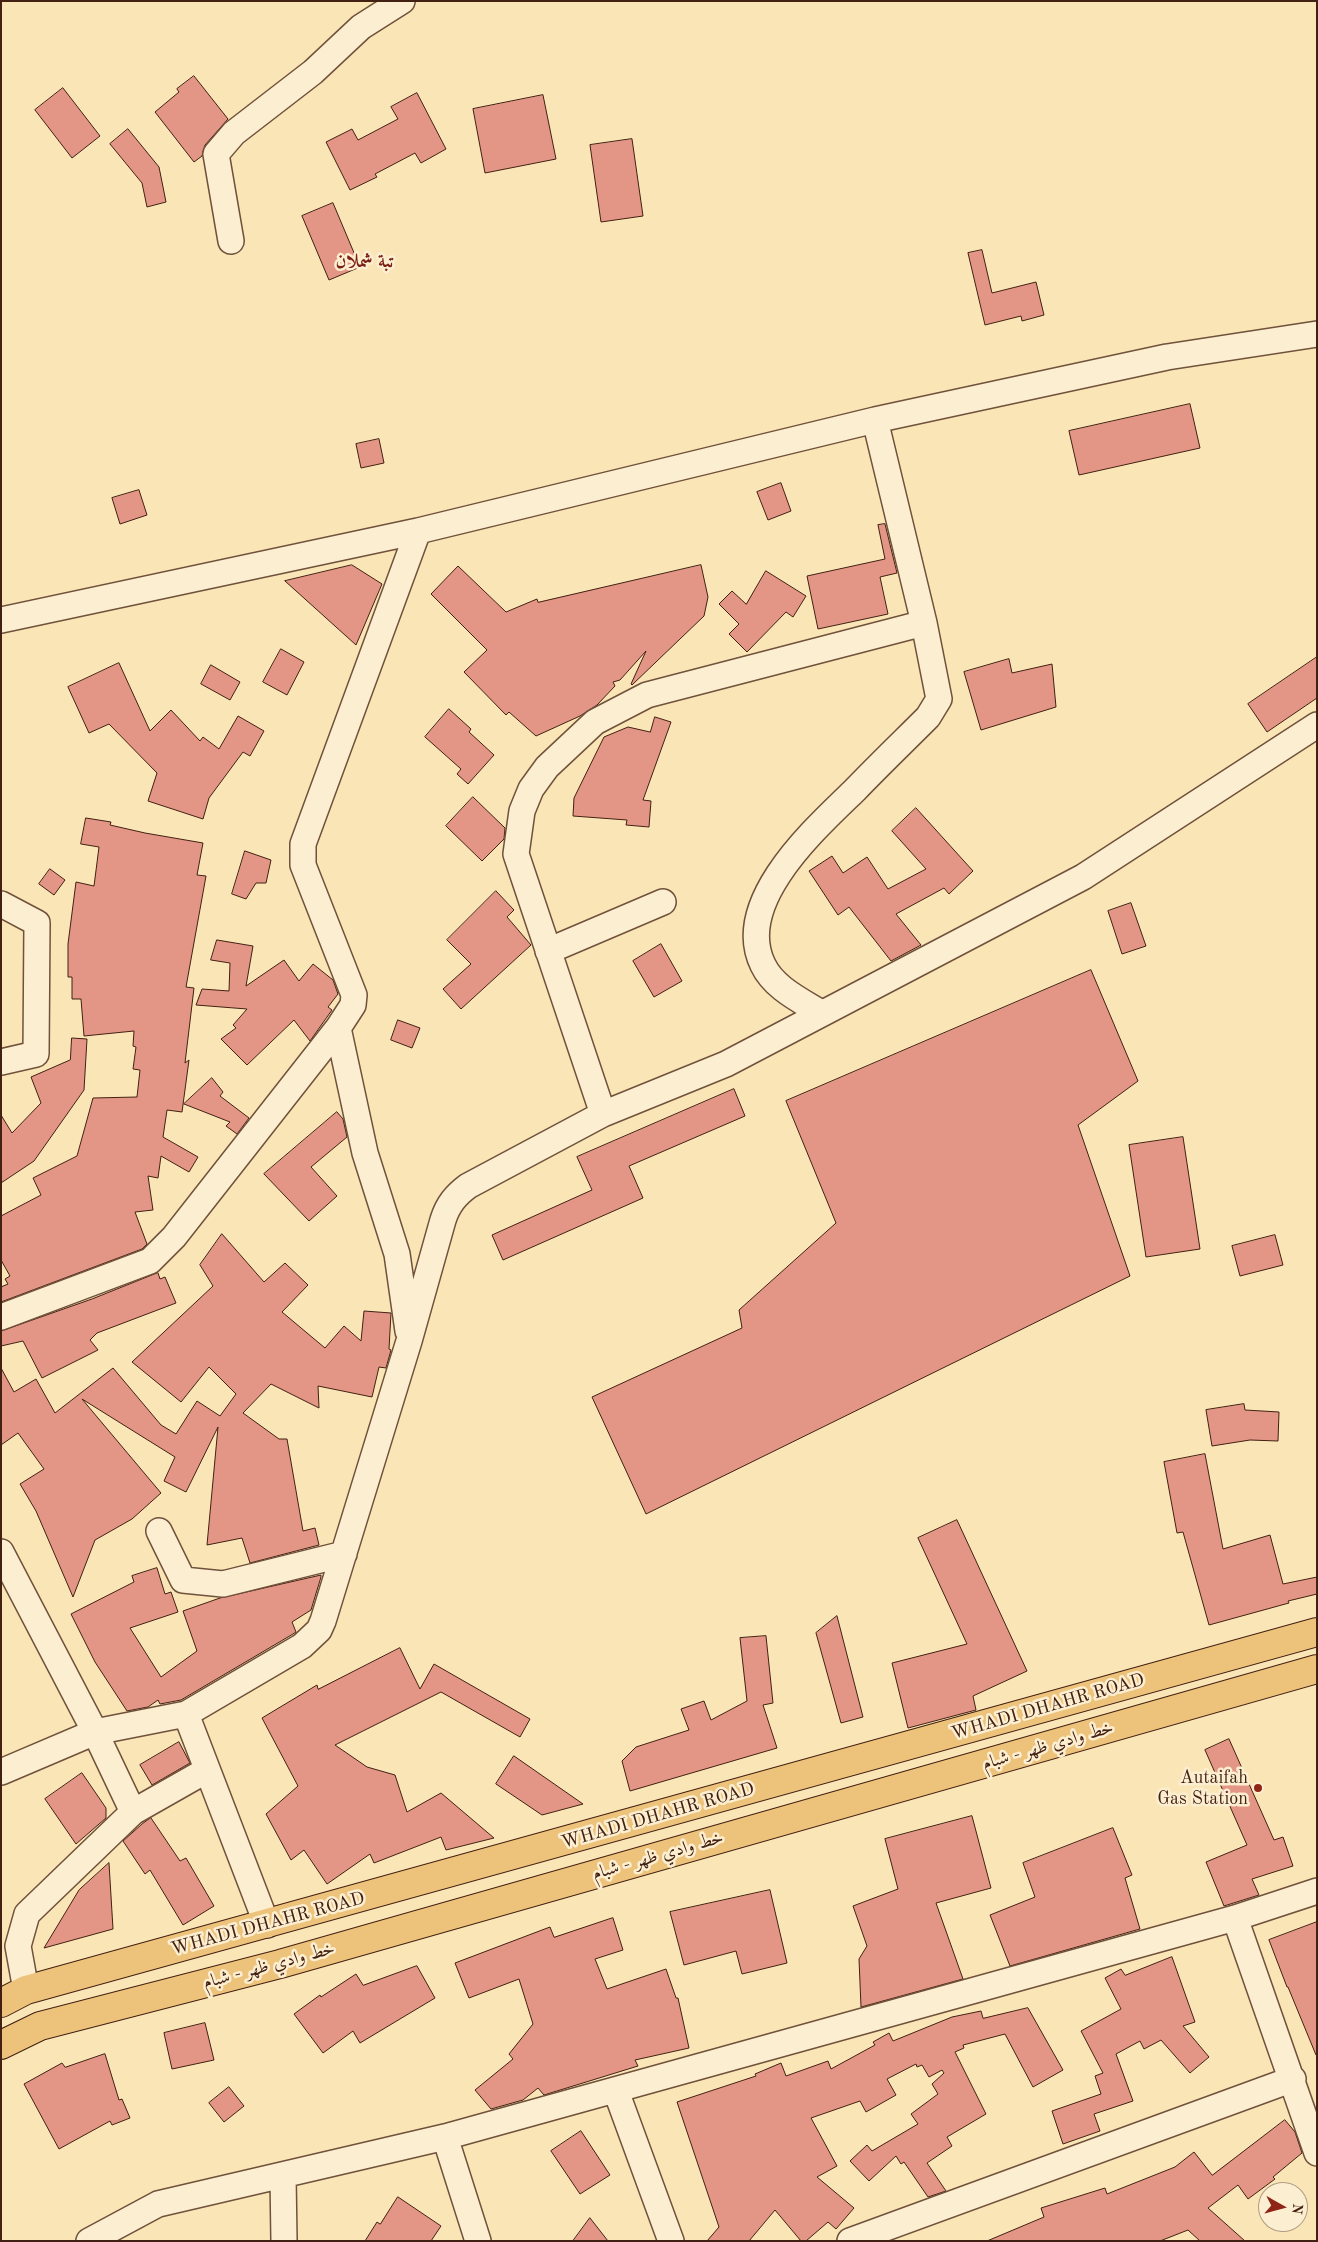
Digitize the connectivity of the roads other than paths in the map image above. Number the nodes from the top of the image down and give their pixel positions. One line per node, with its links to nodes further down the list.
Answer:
1 (387, 5): 2 (street)
2 (231, 241)
3 (1317, 334): 4 (street)
4 (875, 420): 5 (street); 7 (street)
5 (418, 531): 6 (street); 13 (street)
6 (1, 620)
7 (924, 622): 11 (street); 12 (street)
8 (1317, 725): 12 (street)
9 (663, 902): 11 (street)
10 (1, 904): 14 (street)
11 (548, 951): 15 (street)
12 (821, 1013): 15 (street)
13 (338, 1028): 16 (street); 17 (street)
14 (1, 1062)
15 (603, 1114): 17 (street)
16 (1, 1317)
17 (409, 1341): 20 (street)
18 (159, 1531): 20 (street)
19 (1, 1552): 24 (street)
20 (344, 1554): 23 (street)
21 (1317, 1632): 30 (main road, WHADI DHAHR ROAD)
22 (1317, 1669): 33 (main road, خط وادي ظهر - شبام)
23 (186, 1714): 24 (street); 25 (street)
24 (95, 1732): 26 (street); 27 (street)
25 (207, 1770): 27 (street); 30 (street)
26 (1, 1772)
27 (133, 1812): 31 (street)
28 (1317, 1890): 29 (street)
29 (1235, 1918): 34 (street); 35 (street)
30 (267, 1925): 31 (main road, WHADI DHAHR ROAD)
31 (26, 1990): 32 (main road, WHADI DHAHR ROAD)
32 (1, 2002)
33 (1, 2045)
34 (1292, 2079): 37 (street); 43 (street)
35 (616, 2091): 36 (street); 42 (street)
36 (444, 2137): 38 (street); 41 (street)
37 (1317, 2153)
38 (283, 2175): 39 (street); 40 (street)
39 (89, 2241)
40 (284, 2241)
41 (478, 2241)
42 (671, 2241)
43 (850, 2241)

